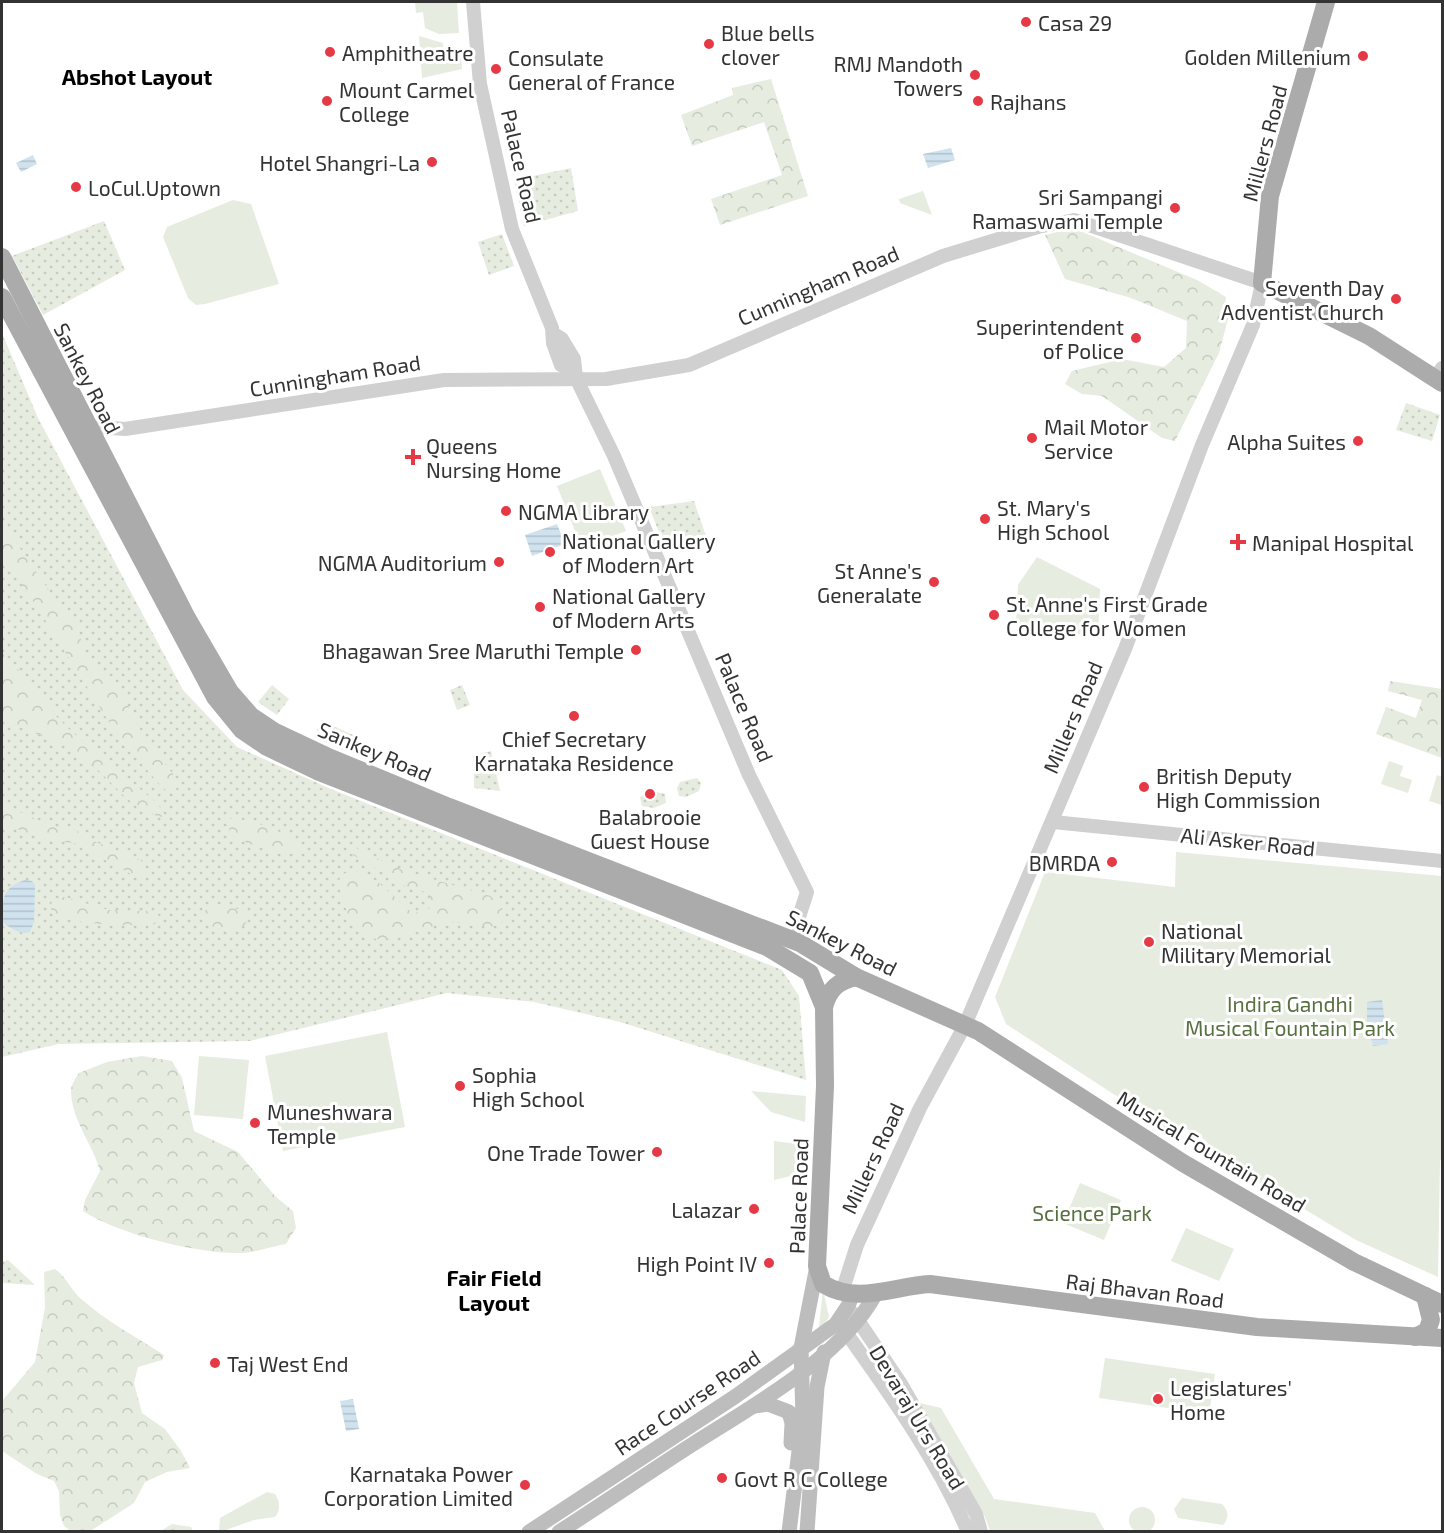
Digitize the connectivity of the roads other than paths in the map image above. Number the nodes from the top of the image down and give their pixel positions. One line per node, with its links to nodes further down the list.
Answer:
1 (473, 2): 7 (street, Palace Road)
2 (1326, 2): 4 (main road, Millers Road)
3 (2, 257): 10 (main road, Sankey Road)
4 (1262, 283): 7 (street, Cunningham Road); 8 (main road, Cunningham Road); 14 (street, Millers Road)
5 (2, 297): 6 (main road, Sankey Road)
6 (34, 359): 9 (street); 17 (main road, Sankey Road)
7 (575, 375): 11 (street, Cunningham Road); 16 (street, Palace Road)
8 (1440, 377)
9 (50, 404)
10 (77, 408): 11 (street); 13 (main road, Sankey Road)
11 (199, 418): 12 (street, Cunningham Road); 13 (street)
12 (98, 428)
13 (100, 450): 16 (main road, Sankey Road)
14 (1053, 822): 15 (street, Ali Asker Road); 21 (street, Millers Road)
15 (1443, 861)
16 (800, 943): 17 (main road, Palace Road); 18 (main road, Sankey Road)
17 (799, 964): 19 (main road, Sankey Road)
18 (856, 977): 20 (main road); 21 (main road, Sankey Road)
19 (817, 985): 20 (main road, Palace Road)
20 (824, 1006): 22 (main road, Palace Road)
21 (965, 1025): 24 (main road, Musical Fountain Road); 26 (street, Millers Road)
22 (817, 1266): 26 (main road, Palace Road); 30 (main road, Palace Road)
23 (875, 1295): 26 (main road); 27 (main road); 28 (main road, Raj Bhavan Road)
24 (1425, 1296): 25 (main road, Musical Fountain Road); 28 (main road)
25 (1443, 1304)
26 (844, 1311): 27 (main road, Race Course Road); 30 (main road, Race Course Road); 31 (main road, Race Course Road); 38 (street, Devaraj Urs Road)
27 (859, 1321): 39 (street, Devaraj Urs Road)
28 (1415, 1336): 29 (main road, Raj Bhavan Road)
29 (1443, 1338)
30 (801, 1348): 32 (main road, Palace Road); 35 (main road, Race Course Road)
31 (823, 1356): 32 (main road, Race Course Road); 37 (main road)
32 (801, 1372): 33 (main road, Race Course Road); 34 (main road, Palace Road)
33 (750, 1407): 34 (main road, Palace Road); 36 (main road, Race Course Road)
34 (790, 1526)
35 (529, 1532)
36 (559, 1532)
37 (807, 1532)
38 (968, 1532)
39 (981, 1532)

